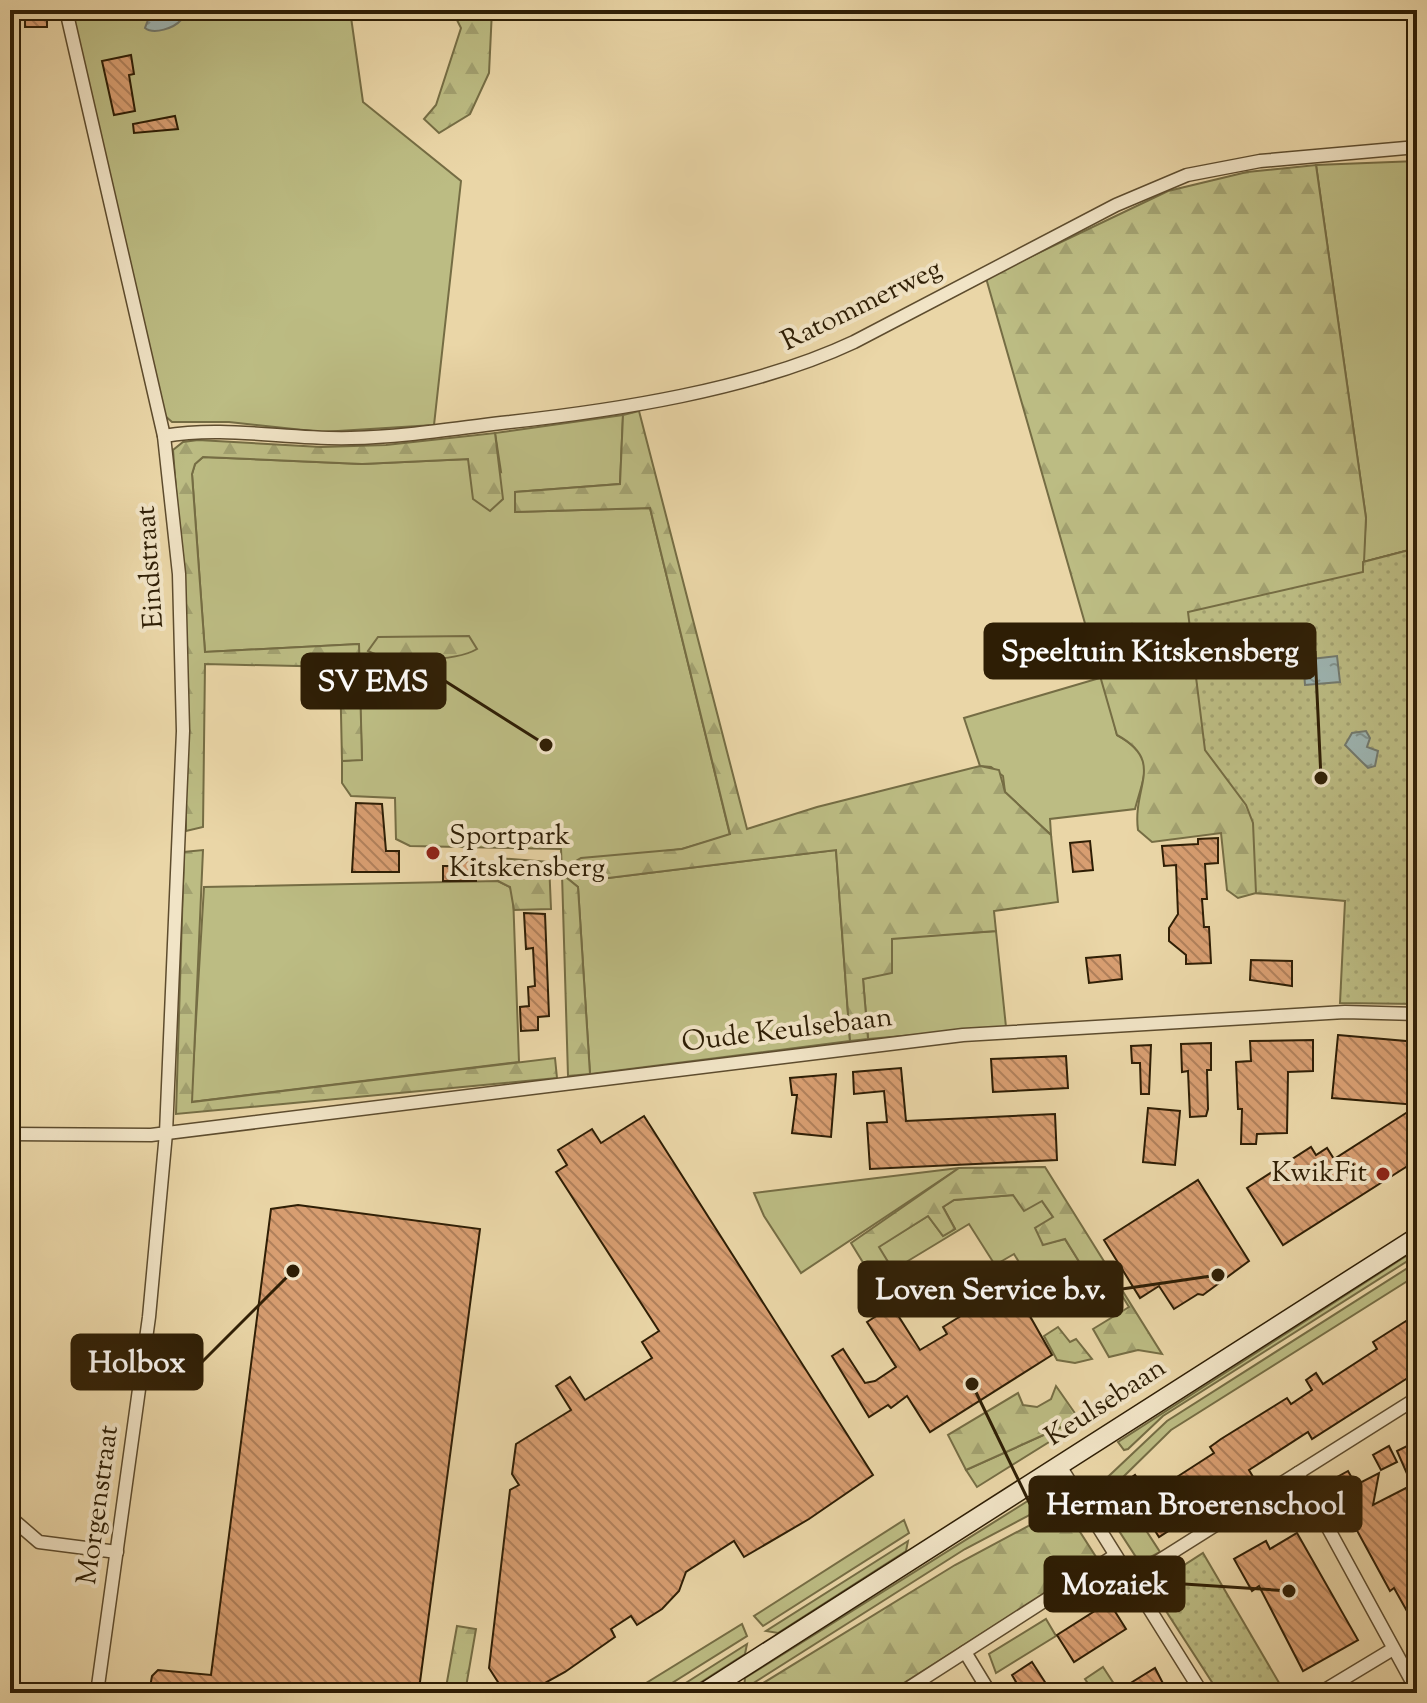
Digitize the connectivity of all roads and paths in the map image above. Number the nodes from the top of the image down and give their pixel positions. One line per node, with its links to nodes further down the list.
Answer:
1 (66, 10): 3 (street, Eindstraat)
2 (1417, 147): 3 (street, Ratommerweg)
3 (164, 436): 5 (street, Eindstraat)
4 (1417, 1014): 5 (street, Oude Keulsebaan)
5 (166, 1133): 6 (street, Oude Keulsebaan); 12 (street, Morgenstraat)
6 (10, 1134)
7 (1417, 1237): 9 (street, Keulsebaan)
8 (1417, 1398): 10 (street)
9 (1060, 1466): 13 (street); 19 (street, Keulsebaan)
10 (1298, 1473): 14 (street); 15 (street)
11 (10, 1517): 12 (street)
12 (117, 1552): 18 (street, Morgenstraat)
13 (1114, 1556): 14 (street); 16 (street)
14 (1130, 1579): 22 (street)
15 (1393, 1649): 17 (street); 23 (street)
16 (965, 1652): 20 (street); 21 (street)
17 (1417, 1691)
18 (97, 1693)
19 (703, 1693)
20 (901, 1693)
21 (990, 1693)
22 (1202, 1693)
23 (1320, 1693)

